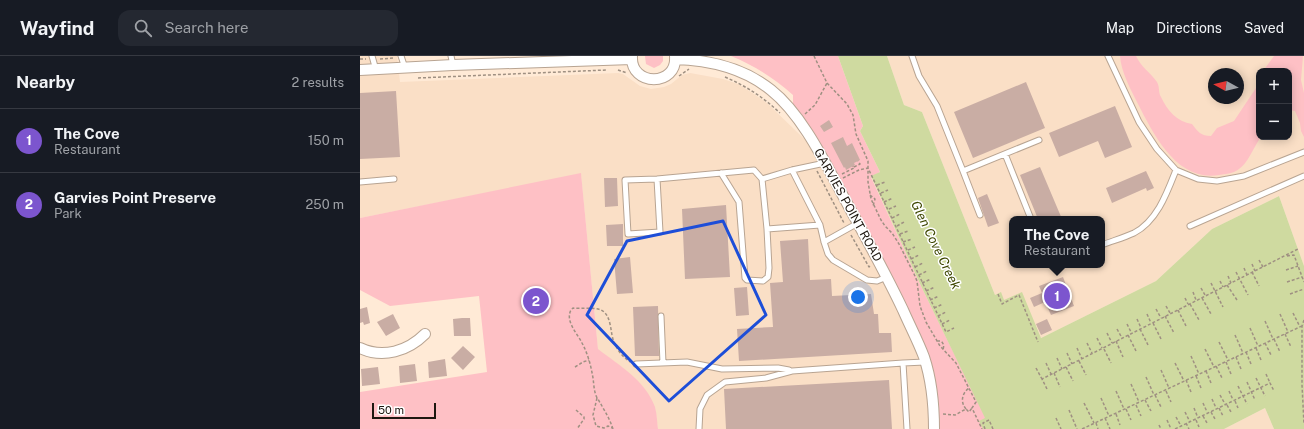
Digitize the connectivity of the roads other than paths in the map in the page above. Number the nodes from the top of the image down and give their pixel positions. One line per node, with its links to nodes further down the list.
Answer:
1 (372, 56): 10 (lane)
2 (401, 56): 8 (lane)
3 (912, 56): 17 (lane)
4 (1108, 56): 16 (lane)
5 (675, 57): 6 (street); 14 (street, GARVIES POINT ROAD)
6 (632, 58): 7 (street)
7 (452, 61): 8 (street)
8 (405, 68): 10 (street)
9 (360, 70): 10 (street)
10 (376, 70)
11 (1039, 140): 13 (lane)
12 (1304, 152): 16 (lane)
13 (1005, 154): 17 (lane); 25 (lane)
14 (825, 163): 15 (lane); 26 (street, GARVIES POINT ROAD)
15 (792, 170): 22 (lane); 27 (lane)
16 (1176, 170): 31 (lane)
17 (963, 171): 24 (lane)
18 (721, 173): 21 (lane); 22 (lane); 29 (lane)
19 (1304, 176): 28 (lane)
20 (394, 179): 23 (lane)
21 (657, 179): 21 (lane)
22 (762, 179): 29 (lane)
23 (360, 182)
24 (980, 216)
25 (1030, 216)
26 (858, 223): 30 (lane); 32 (street, GARVIES POINT ROAD)
27 (820, 225): 29 (lane); 30 (lane)
28 (1190, 226)
29 (767, 229)
30 (824, 242): 32 (lane)
31 (1105, 245)
32 (887, 277): 36 (street, GARVIES POINT ROAD)
33 (661, 316): 37 (lane)
34 (425, 334): 35 (street)
35 (360, 348)
36 (926, 362): 38 (lane); 43 (street, GARVIES POINT ROAD)
37 (664, 363): 39 (lane); 40 (lane)
38 (903, 363): 40 (lane); 42 (lane)
39 (636, 364)
40 (792, 370): 41 (lane)
41 (699, 429)
42 (907, 429)
43 (934, 429)

